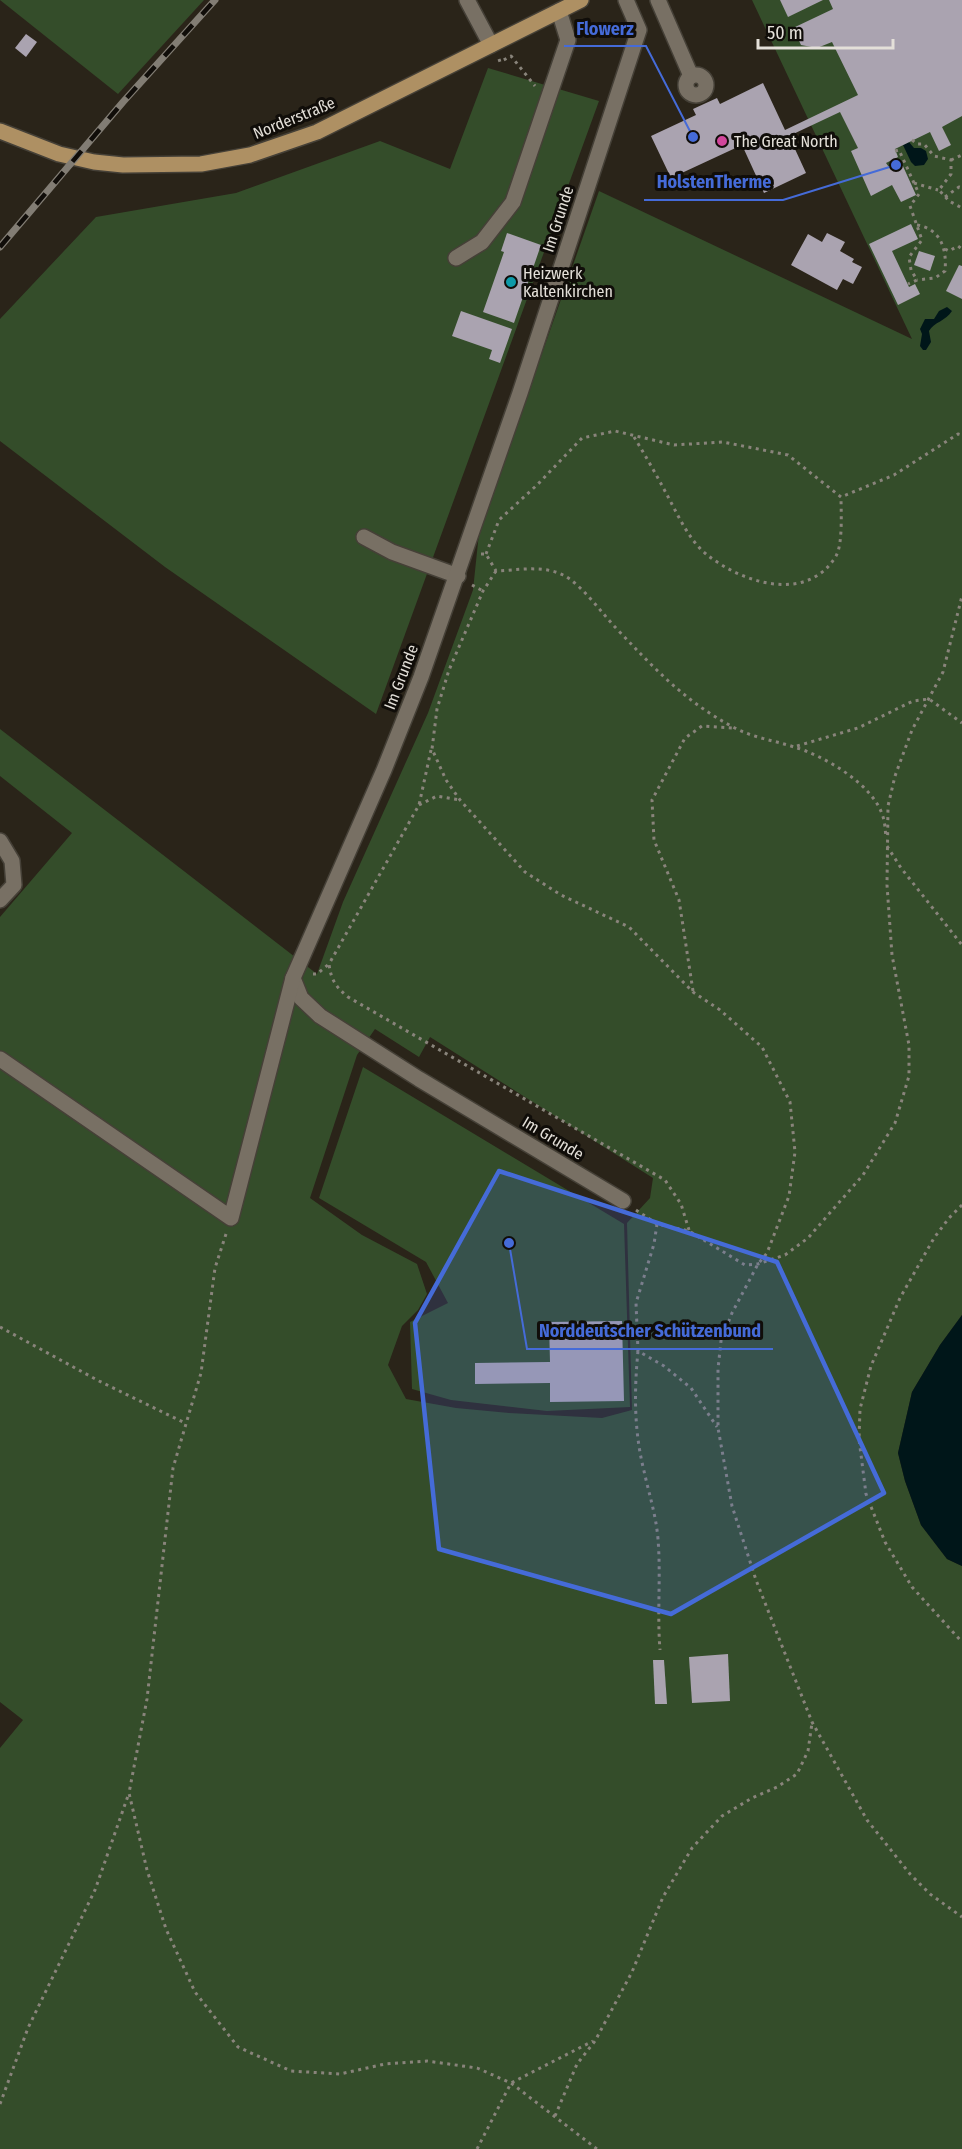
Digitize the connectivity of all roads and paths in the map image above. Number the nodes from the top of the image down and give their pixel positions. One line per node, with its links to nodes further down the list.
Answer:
1 (467, 0): 6 (street)
2 (581, 0): 5 (main road, Norderstraße)
3 (626, 0): 31 (street, Im Grunde)
4 (658, 0): 7 (street)
5 (559, 11): 6 (main road, Norderstraße); 8 (street)
6 (491, 45): 8 (path); 9 (main road, Norderstraße)
7 (691, 76)
8 (546, 108): 23 (street)
9 (0, 131)
10 (912, 140): 13 (path)
11 (895, 151): 14 (path)
12 (962, 155): 13 (path)
13 (951, 160): 16 (path)
14 (914, 183): 16 (path); 19 (path)
15 (962, 188): 17 (path)
16 (939, 190): 17 (path)
17 (945, 197): 18 (path)
18 (962, 208)
19 (916, 225): 22 (path); 24 (path)
20 (962, 241): 21 (path)
21 (960, 247): 22 (path)
22 (943, 248): 24 (path)
23 (456, 258)
24 (917, 280): 25 (path)
25 (908, 284)
26 (962, 435): 28 (path)
27 (634, 437): 28 (path); 28 (path); 30 (path)
28 (841, 497)
29 (364, 537): 33 (street)
30 (486, 554): 31 (path); 32 (path)
31 (465, 555): 33 (street, Im Grunde)
32 (496, 571): 37 (path); 39 (path)
33 (458, 576): 46 (street, Im Grunde)
34 (962, 596): 35 (path)
35 (929, 699): 36 (path); 38 (path); 43 (path)
36 (962, 723)
37 (734, 728): 38 (path); 47 (path)
38 (795, 747): 43 (path)
39 (432, 748): 40 (path); 41 (path)
40 (460, 800): 41 (path); 47 (path)
41 (419, 805): 53 (path)
42 (0, 841): 44 (street)
43 (887, 846): 45 (path); 54 (path)
44 (0, 900)
45 (962, 945)
46 (293, 978): 49 (street, Im Grunde); 51 (street)
47 (693, 992): 54 (path)
48 (0, 1059): 51 (street)
49 (623, 1201): 52 (path)
50 (962, 1205): 59 (path)
51 (231, 1218): 57 (path)
52 (657, 1224): 53 (path); 56 (path)
53 (689, 1231): 54 (path)
54 (758, 1264): 58 (path)
55 (0, 1327): 57 (path)
56 (638, 1351): 58 (path); 60 (path)
57 (185, 1423): 62 (path)
58 (718, 1428): 61 (path)
59 (962, 1642)
60 (660, 1650)
61 (812, 1722): 63 (path); 64 (path)
62 (129, 1793): 65 (path); 66 (path)
63 (962, 1917)
64 (595, 2041): 65 (path); 67 (path)
65 (511, 2083): 67 (path); 68 (path)
66 (0, 2104)
67 (555, 2116): 69 (path)
68 (477, 2149)
69 (597, 2149)

